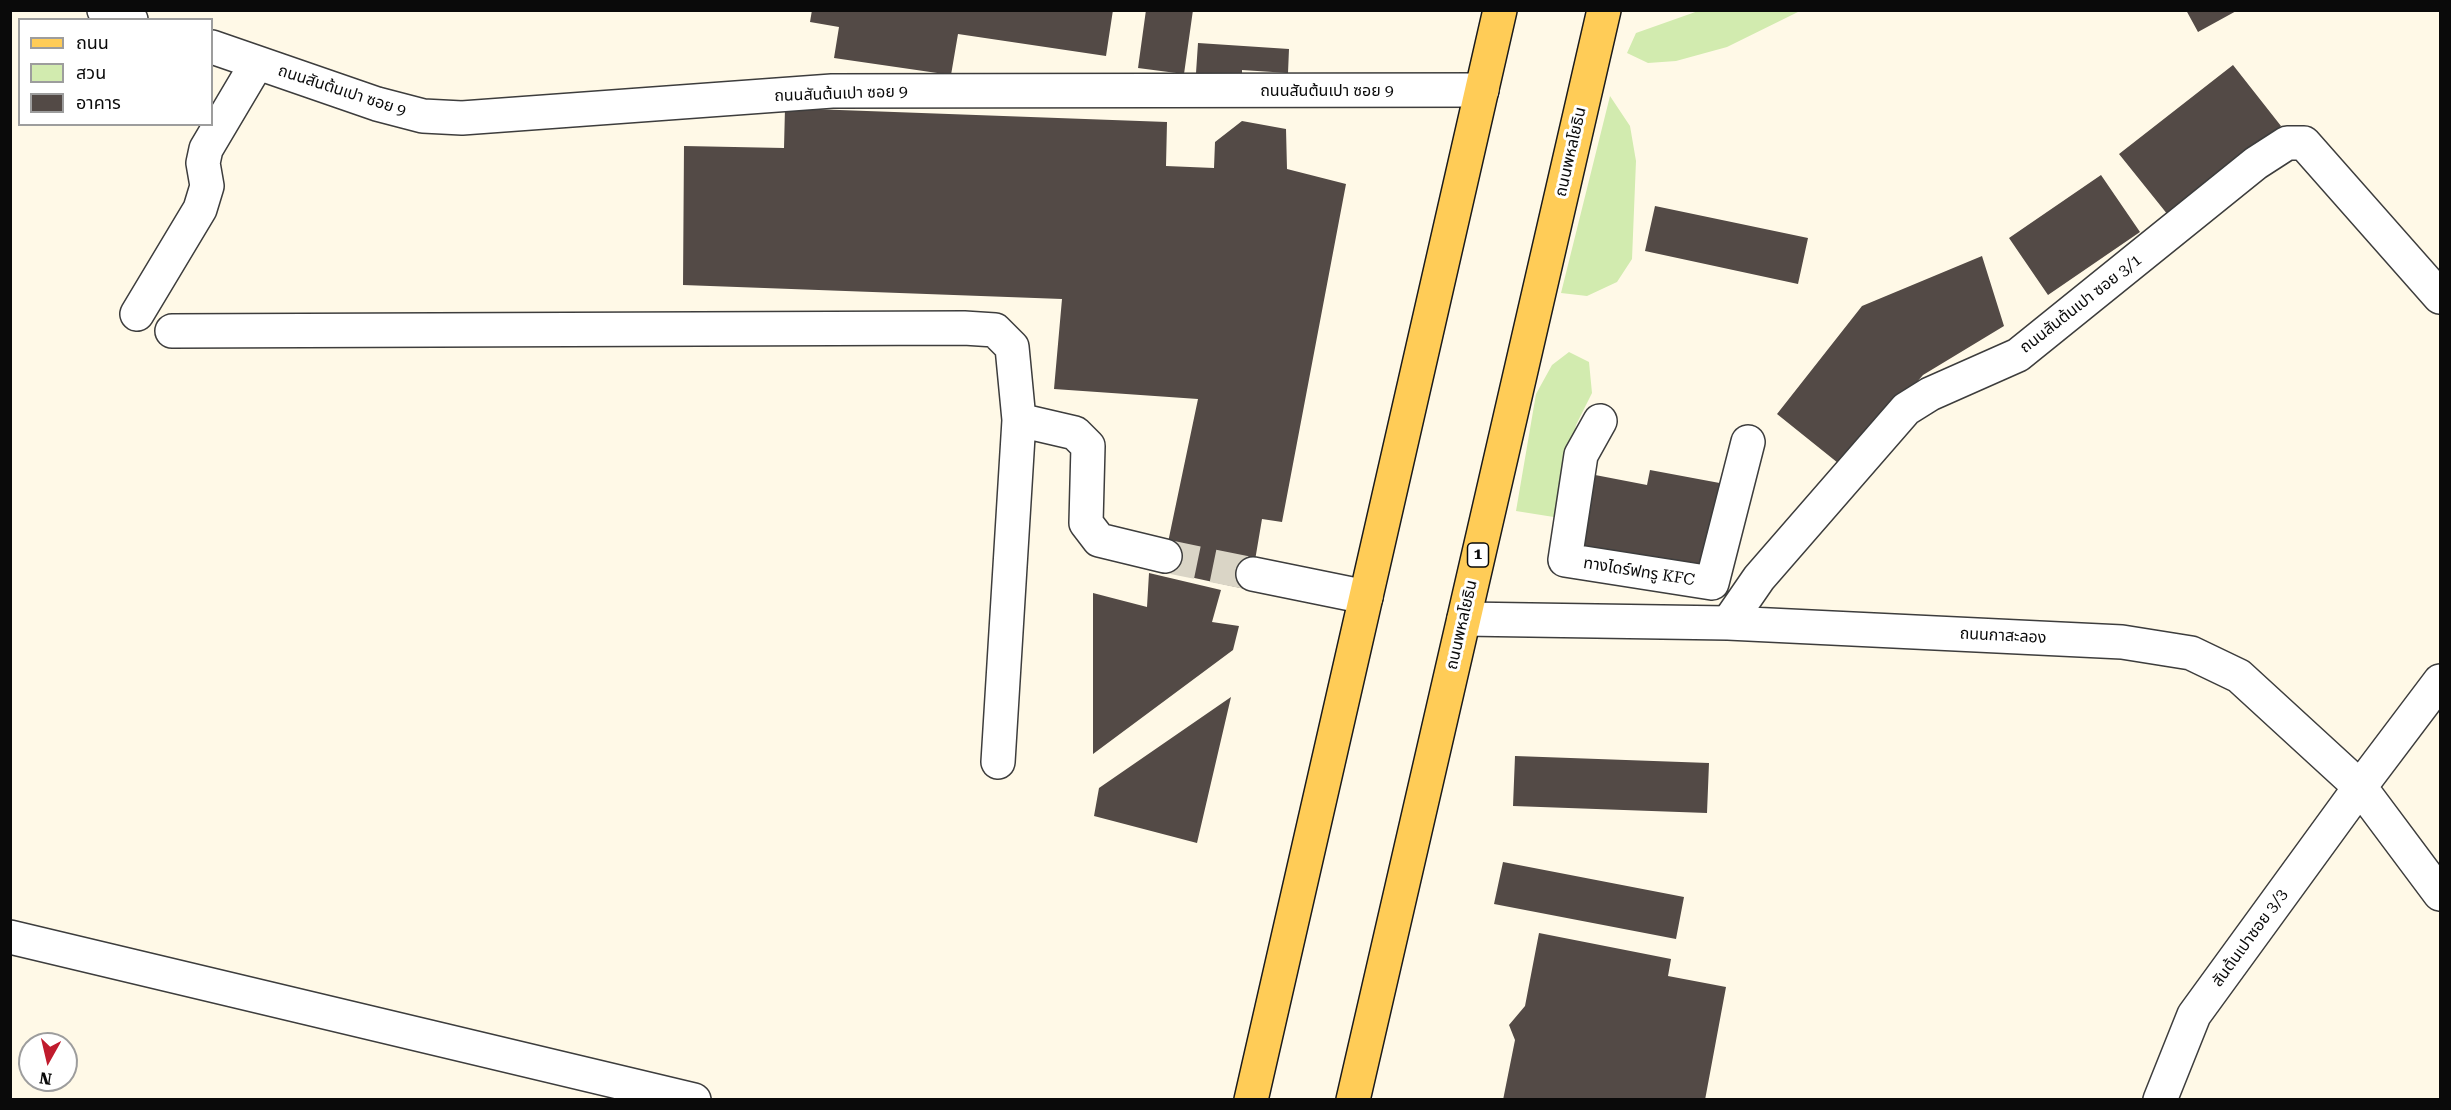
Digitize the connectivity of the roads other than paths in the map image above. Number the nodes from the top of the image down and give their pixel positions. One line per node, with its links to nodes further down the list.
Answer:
1 (104, 10): 4 (street)
2 (1500, 10): 7 (main road)
3 (1604, 10): 17 (main road, ถนนพหลโยธิน / 1)
4 (125, 18)
5 (213, 47): 6 (street, ถนนสันต้นเปา ซอย 9)
6 (257, 63): 7 (street, ถนนสันต้นเปา ซอย 9); 9 (street)
7 (1482, 90): 16 (main road)
8 (2440, 297): 18 (street, ถนนสันต้นเปา ซอย 3/1)
9 (137, 314)
10 (172, 331): 11 (street)
11 (1019, 420): 14 (street); 20 (street)
12 (1600, 421): 13 (street, ทางไดร์ฟทรู KFC)
13 (1748, 442)
14 (1165, 556)
15 (1253, 574): 16 (street)
16 (1366, 597): 25 (main road)
17 (1464, 619): 18 (street, ถนนกาสะลอง); 26 (main road, ถนนพหลโยธิน / 1)
18 (1728, 623): 21 (street, ถนนกาสะลอง)
19 (2440, 681): 21 (street, สันต้นเปาซอย 3/3)
20 (998, 762)
21 (2360, 787): 22 (street, ถนนกาสะลอง); 27 (street, สันต้นเปาซอย 3/3)
22 (2440, 894)
23 (10, 938): 24 (street)
24 (694, 1100)
25 (1251, 1100)
26 (1353, 1100)
27 (2160, 1100)

